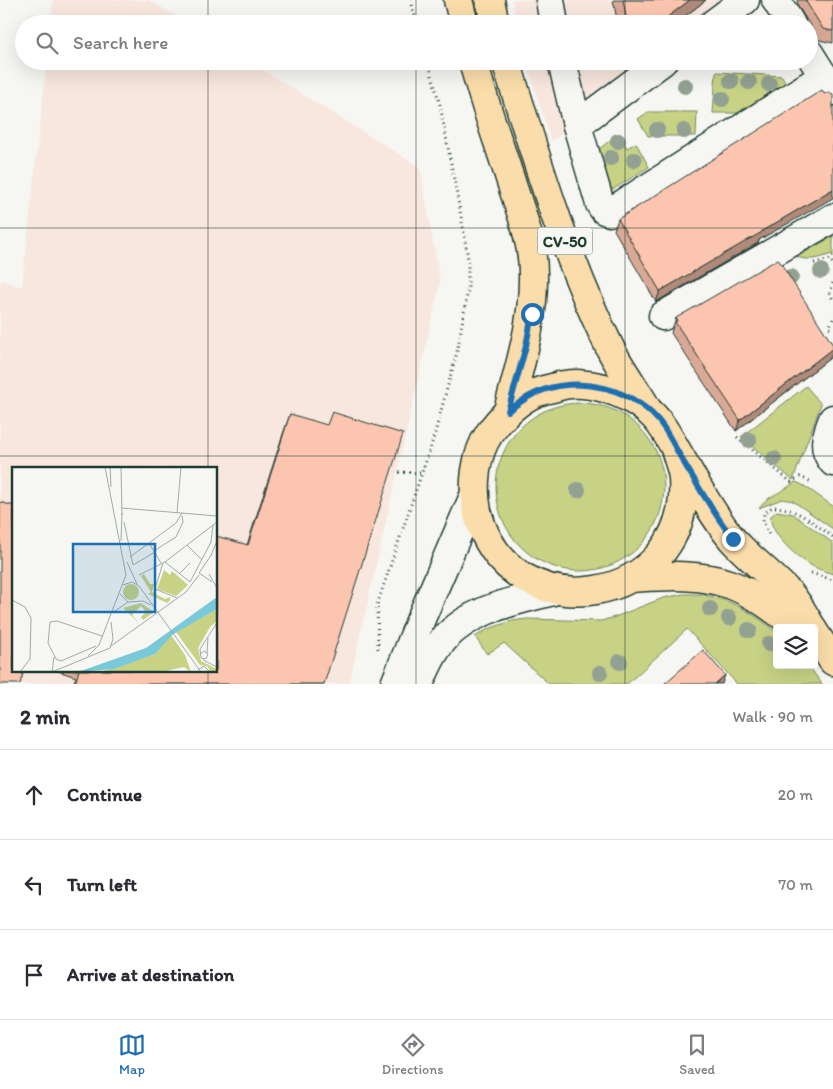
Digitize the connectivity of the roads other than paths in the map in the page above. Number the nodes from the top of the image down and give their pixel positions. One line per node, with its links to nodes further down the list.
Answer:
1 (458, 0): 6 (main road)
2 (490, 0): 7 (main road)
3 (550, 0): 8 (street)
4 (745, 0): 9 (street)
5 (776, 0): 10 (street)
6 (462, 15)
7 (494, 15)
8 (552, 15)
9 (725, 15)
10 (785, 15)
11 (823, 69): 16 (street)
12 (476, 70): 19 (main road, CV-50)
13 (509, 70): 20 (main road, CV-50)
14 (564, 70): 16 (street)
15 (651, 70): 16 (street)
16 (577, 125)
17 (833, 218): 18 (street)
18 (663, 316)
19 (508, 411): 20 (main road, CV-50); 24 (main road, CV-50)
20 (648, 411): 22 (main road, CV-50)
21 (833, 419): 23 (street)
22 (675, 448): 25 (main road, CV-50); 28 (main road, CV-50)
23 (833, 462)
24 (474, 496): 26 (main road, CV-50); 29 (street)
25 (632, 578): 26 (main road, CV-50); 27 (main road, CV-50)
26 (556, 590): 30 (street)
27 (793, 624)
28 (810, 624)
29 (395, 684)
30 (419, 684)

